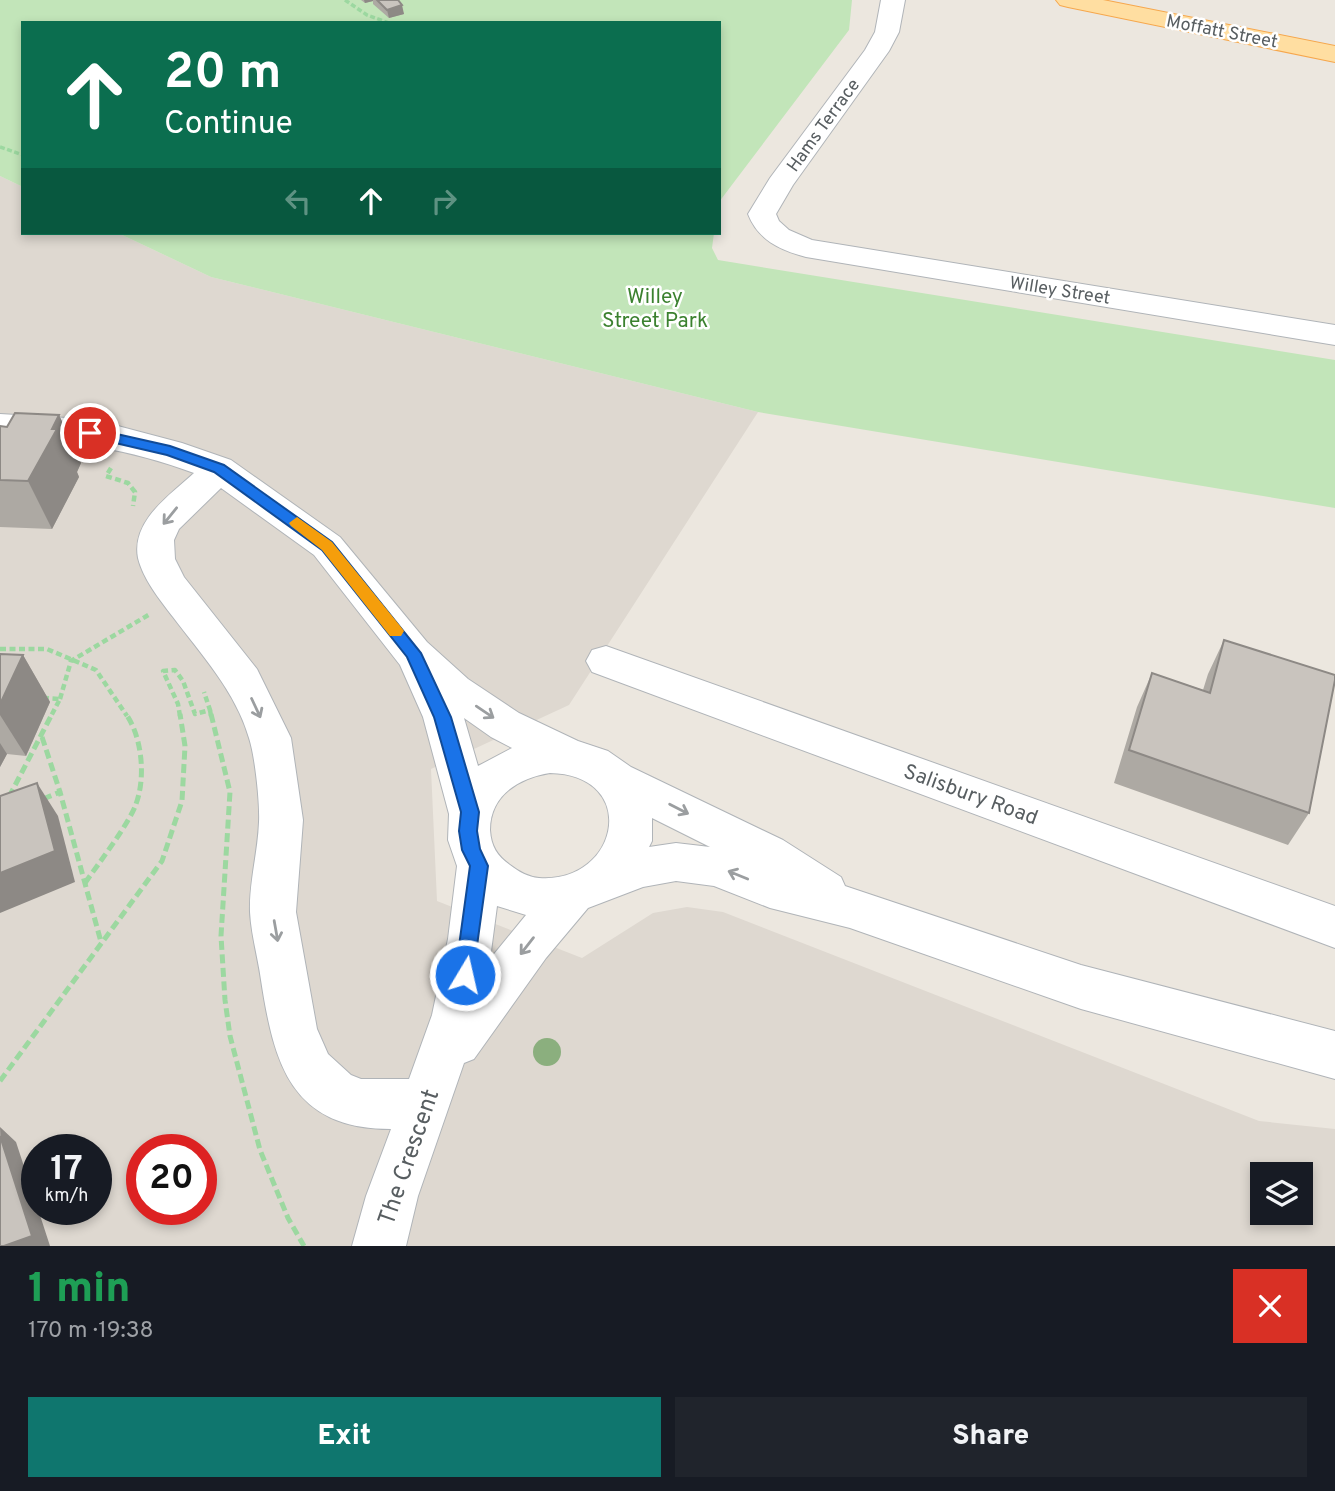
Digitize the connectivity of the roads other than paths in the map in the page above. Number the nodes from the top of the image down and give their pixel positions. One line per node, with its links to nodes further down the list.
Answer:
1 (893, 0): 4 (street, Hams Terrace)
2 (1068, 0): 3 (main road, Moffatt Street)
3 (1335, 54)
4 (787, 241): 5 (street, Willey Street)
5 (1335, 335)
6 (0, 425): 7 (street)
7 (219, 468): 8 (street); 18 (street, one-way to 18)
8 (413, 653): 10 (street, one-way to 10); 12 (street)
9 (606, 661): 16 (street, Salisbury Road)
10 (571, 757): 11 (street); 12 (street)
11 (617, 780): 14 (street); 15 (street, one-way to 15)
12 (470, 812): 13 (street)
13 (479, 866): 14 (street); 18 (street, The Crescent)
14 (586, 888): 15 (street, one-way to 14); 18 (street, The Crescent, one-way to 18)
15 (850, 908): 17 (street)
16 (1335, 927)
17 (1335, 1055)
18 (431, 1086): 19 (street, The Crescent)
19 (379, 1246)

